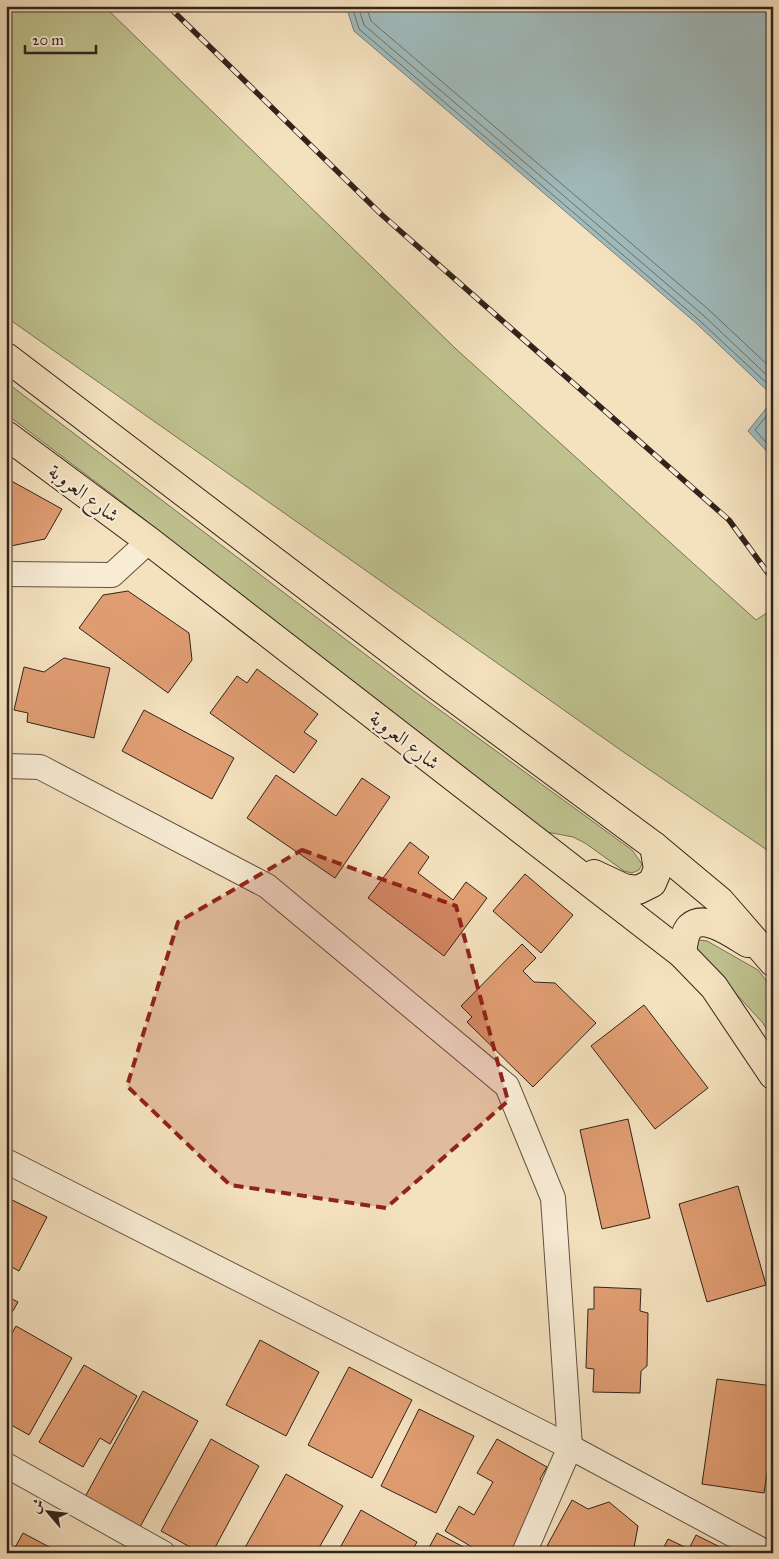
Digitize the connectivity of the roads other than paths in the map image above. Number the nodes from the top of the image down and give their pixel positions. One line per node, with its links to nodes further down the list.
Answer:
1 (6, 357): 6 (main road)
2 (6, 435): 3 (main road, شارع العروبة)
3 (148, 541): 4 (street); 7 (main road, شارع العروبة)
4 (6, 574)
5 (6, 766): 12 (street)
6 (654, 846): 7 (main road); 9 (main road)
7 (560, 860): 8 (main road, شارع العروبة)
8 (682, 954): 9 (main road); 10 (main road, شارع العروبة)
9 (770, 958)
10 (773, 1075)
11 (6, 1161): 12 (street)
12 (570, 1446): 15 (street); 16 (street)
13 (6, 1465): 14 (street)
14 (163, 1553)
15 (524, 1553)
16 (767, 1553)

